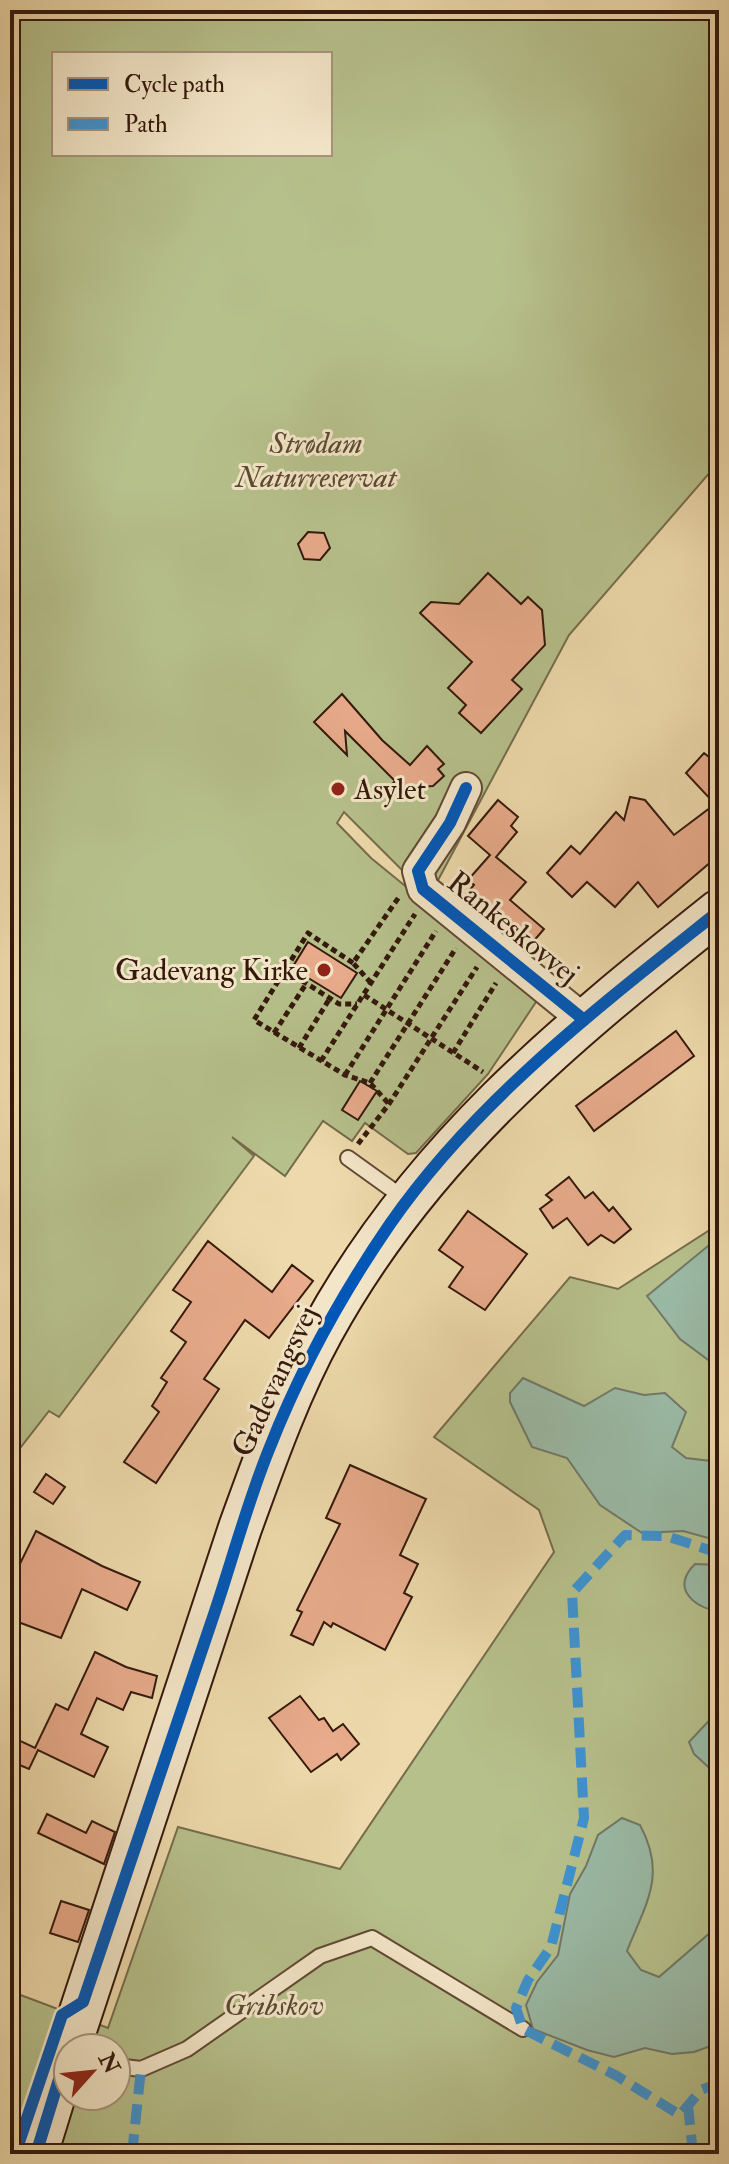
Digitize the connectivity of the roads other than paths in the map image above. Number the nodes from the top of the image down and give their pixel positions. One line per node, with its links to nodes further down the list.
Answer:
1 (466, 788): 3 (street, Rankeskovvej)
2 (719, 911): 3 (street, Gadevangsvej)
3 (584, 1020): 5 (street, Gadevangsvej)
4 (348, 1158): 5 (lane)
5 (408, 1201): 7 (street, Gadevangsvej)
6 (523, 2029): 8 (lane)
7 (75, 2032)
8 (132, 2068)
9 (52, 2103): 10 (street, Gadevangsvej)
10 (36, 2154)

